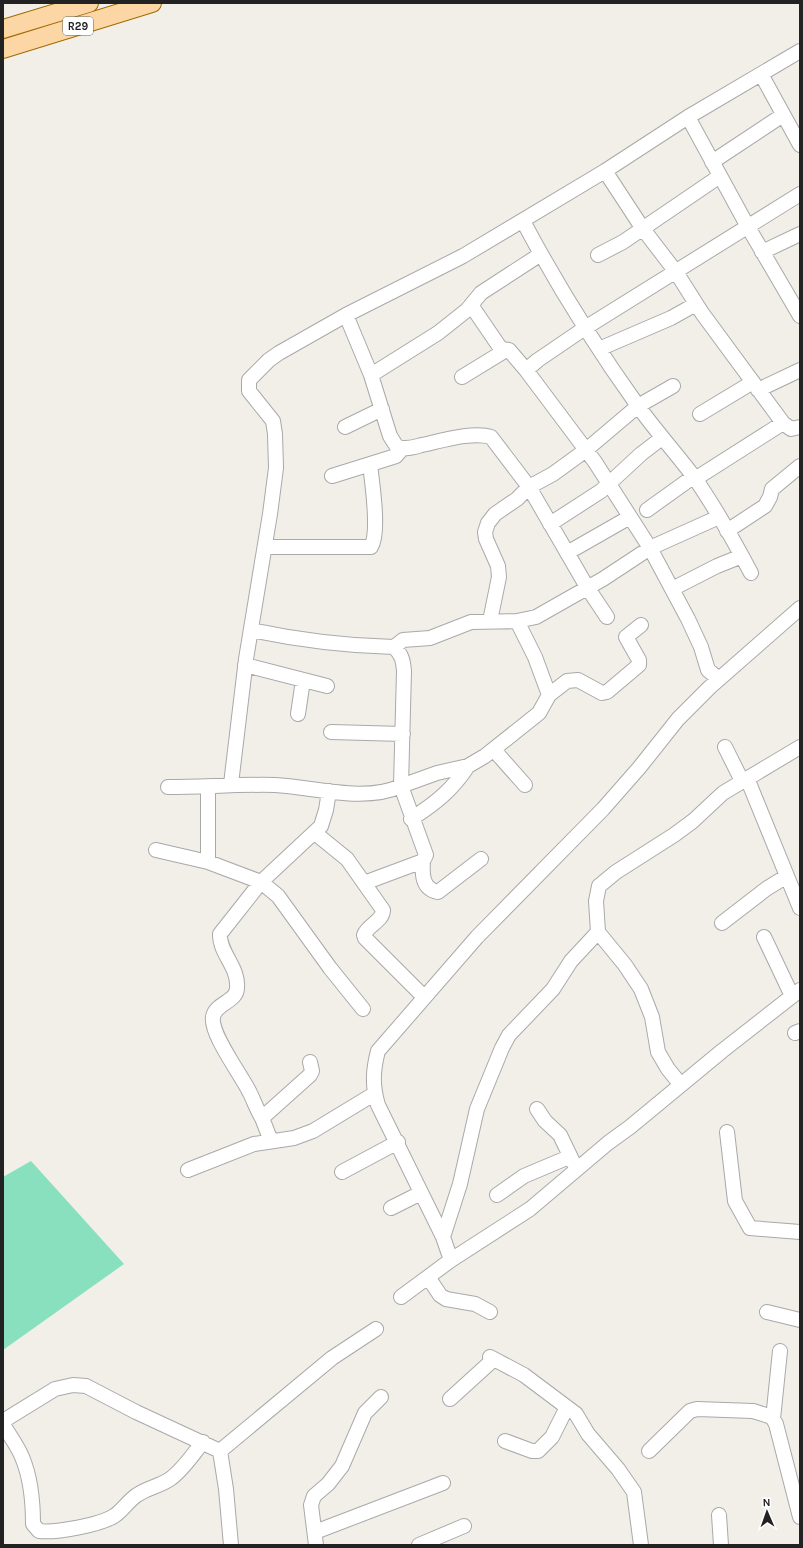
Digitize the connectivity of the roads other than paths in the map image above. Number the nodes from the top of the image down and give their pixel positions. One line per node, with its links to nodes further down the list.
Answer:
1 (89, 3): 3 (main road, R29)
2 (152, 3): 4 (main road, R29)
3 (3, 30)
4 (3, 49)
5 (800, 51): 6 (street)
6 (761, 74): 7 (street); 8 (street)
7 (783, 114): 9 (street); 10 (street)
8 (688, 116): 10 (street); 11 (street)
9 (800, 145)
10 (712, 162): 12 (street)
11 (605, 170): 14 (street); 16 (street)
12 (720, 176): 15 (street); 16 (street)
13 (800, 194): 15 (street)
14 (523, 220): 19 (street); 24 (street)
15 (748, 227): 18 (street); 21 (street)
16 (643, 229): 20 (street); 21 (street)
17 (800, 234): 18 (street)
18 (762, 252): 25 (street)
19 (541, 254): 23 (street); 26 (street)
20 (598, 255)
21 (676, 272): 22 (street); 26 (street)
22 (696, 304): 27 (street); 34 (street)
23 (470, 305): 28 (street); 31 (street)
24 (346, 315): 31 (street); 55 (street)
25 (800, 316)
26 (585, 328): 27 (street); 29 (street)
27 (599, 349): 35 (street)
28 (506, 350): 29 (street); 32 (street)
29 (526, 370): 43 (street)
30 (800, 370): 34 (street)
31 (371, 375): 36 (street)
32 (462, 377)
33 (673, 386): 35 (street)
34 (756, 386): 37 (street); 38 (street)
35 (638, 406): 41 (street); 43 (street)
36 (382, 409): 39 (street); 42 (street)
37 (700, 414)
38 (783, 423): 40 (street); 47 (street)
39 (345, 427)
40 (800, 427)
41 (662, 438): 47 (street); 48 (street)
42 (402, 449): 44 (street); 49 (street)
43 (586, 450): 48 (street); 49 (street)
44 (370, 464): 46 (street); 55 (street)
45 (800, 466): 54 (street)
46 (332, 476)
47 (694, 478): 50 (street); 52 (street)
48 (608, 484): 51 (street); 53 (street)
49 (529, 487): 53 (street); 64 (street)
50 (647, 510)
51 (630, 517): 56 (street); 57 (street)
52 (718, 517): 54 (street); 56 (street)
53 (550, 524): 57 (street)
54 (727, 531): 58 (street)
55 (265, 547): 67 (street)
56 (650, 548): 60 (street); 61 (street)
57 (567, 552): 60 (street)
58 (742, 556): 59 (street); 61 (street)
59 (751, 574)
60 (587, 587): 63 (street); 65 (street)
61 (672, 589): 70 (street)
62 (800, 608): 70 (street)
63 (607, 617)
64 (490, 621): 65 (street); 68 (street)
65 (517, 621): 73 (street)
66 (641, 625): 73 (street)
67 (251, 630): 68 (street); 69 (street)
68 (394, 647): 76 (street)
69 (245, 665): 71 (street); 82 (street)
70 (719, 679): 102 (street)
71 (303, 680): 72 (street); 74 (street)
72 (327, 686)
73 (549, 695): 79 (street)
74 (298, 714)
75 (331, 732): 76 (street)
76 (402, 734): 83 (street)
77 (725, 747): 81 (street)
78 (799, 749): 81 (street)
79 (494, 750): 80 (street); 84 (street)
80 (468, 766): 83 (street); 88 (street)
81 (745, 780): 94 (street); 99 (street)
82 (231, 784): 86 (street); 87 (street)
83 (401, 786): 87 (street); 88 (street)
84 (525, 786)
85 (168, 787): 86 (street)
86 (208, 787): 93 (street)
87 (329, 791): 89 (street)
88 (411, 819): 92 (street)
89 (315, 833): 95 (street); 96 (street)
90 (156, 850): 93 (street)
91 (481, 859): 92 (street)
92 (423, 861): 96 (street)
93 (208, 862): 95 (street)
94 (787, 876): 97 (street); 98 (street)
95 (261, 882): 103 (street); 108 (street)
96 (364, 883): 102 (street)
97 (800, 908)
98 (722, 924)
99 (598, 932): 105 (street); 120 (street)
100 (764, 937): 101 (street)
101 (796, 993): 105 (street)
102 (424, 997): 106 (street)
103 (363, 1009)
104 (310, 1062): 108 (street)
105 (681, 1085): 113 (street)
106 (374, 1094): 110 (street); 111 (street)
107 (537, 1109): 112 (street)
108 (262, 1118): 110 (street)
109 (727, 1132): 119 (street)
110 (271, 1141): 114 (street)
111 (398, 1142): 115 (street); 116 (street)
112 (569, 1157): 113 (street); 117 (street)
113 (577, 1169): 121 (street)
114 (188, 1170)
115 (342, 1172)
116 (421, 1193): 118 (street); 120 (street)
117 (497, 1195)
118 (391, 1208)
119 (800, 1232)
120 (442, 1237): 121 (street)
121 (451, 1260): 122 (street)
122 (428, 1277): 123 (street); 124 (street)
123 (400, 1297)
124 (490, 1312)
125 (767, 1312): 126 (street)
126 (800, 1320)
127 (376, 1329): 137 (street)
128 (780, 1351): 132 (street)
129 (380, 1397): 144 (street)
130 (450, 1399): 131 (street)
131 (567, 1407): 135 (street); 147 (street)
132 (774, 1419): 138 (street); 140 (street)
133 (3, 1421): 136 (street)
134 (3, 1424): 136 (street)
135 (505, 1441)
136 (203, 1442): 137 (street)
137 (220, 1451): 145 (street)
138 (649, 1451)
139 (443, 1483): 144 (street)
140 (797, 1494): 142 (street)
141 (719, 1515): 148 (street)
142 (800, 1517)
143 (464, 1526): 146 (street)
144 (316, 1538)
145 (231, 1545)
146 (419, 1545)
147 (641, 1545)
148 (721, 1545)

